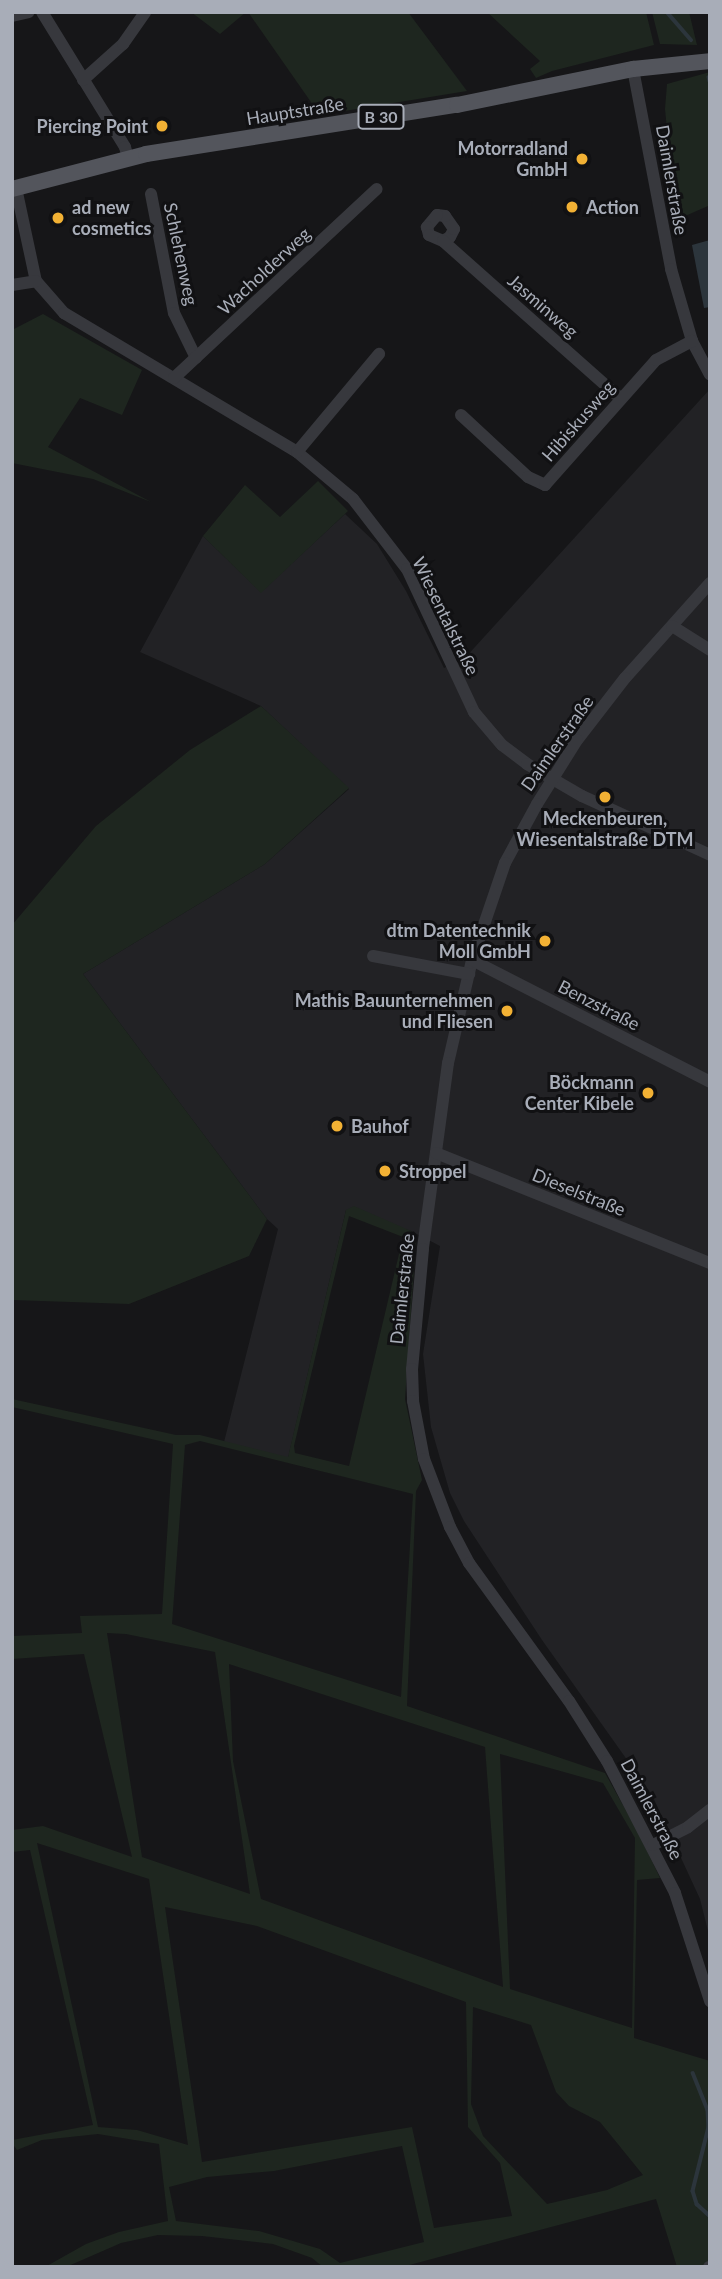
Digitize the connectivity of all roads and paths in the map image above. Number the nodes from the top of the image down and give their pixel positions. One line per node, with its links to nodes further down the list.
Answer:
1 (30, 12): 4 (street)
2 (42, 12): 7 (street)
3 (145, 12): 7 (street)
4 (12, 16)
5 (710, 61): 6 (main road, Hauptstraße / B 30)
6 (633, 69): 8 (main road, Hauptstraße / B 30); 15 (street, Daimlerstraße)
7 (83, 80): 8 (street)
8 (128, 158): 9 (main road, Hauptstraße / B 30)
9 (14, 188): 13 (street, Wiesentalstraße)
10 (377, 189): 17 (street, Wacholderweg)
11 (151, 194): 17 (street, Schlehenweg)
12 (443, 241): 20 (street, Jasminweg)
13 (36, 281): 14 (street); 19 (street, Wiesentalstraße)
14 (12, 285)
15 (692, 341): 18 (street, Daimlerstraße); 20 (street, Hibiskusweg)
16 (379, 354): 22 (street)
17 (196, 358): 19 (street, Wacholderweg)
18 (710, 375)
19 (174, 378): 22 (street, Wiesentalstraße)
20 (620, 398): 21 (street, Hibiskusweg)
21 (461, 415)
22 (297, 452): 26 (street, Wiesentalstraße)
23 (710, 583): 24 (street, Daimlerstraße)
24 (672, 626): 25 (street); 26 (street, Daimlerstraße)
25 (710, 650)
26 (552, 779): 27 (street, Wiesentalstraße); 29 (street, Daimlerstraße)
27 (710, 855)
28 (373, 956): 30 (street)
29 (472, 960): 30 (street, Daimlerstraße); 31 (street, Benzstraße)
30 (469, 974): 32 (street, Daimlerstraße)
31 (710, 1082)
32 (436, 1153): 33 (street, Dieselstraße); 35 (street, Daimlerstraße)
33 (710, 1263)
34 (710, 1810): 35 (street)
35 (653, 1845): 36 (street, Daimlerstraße)
36 (710, 2001)

